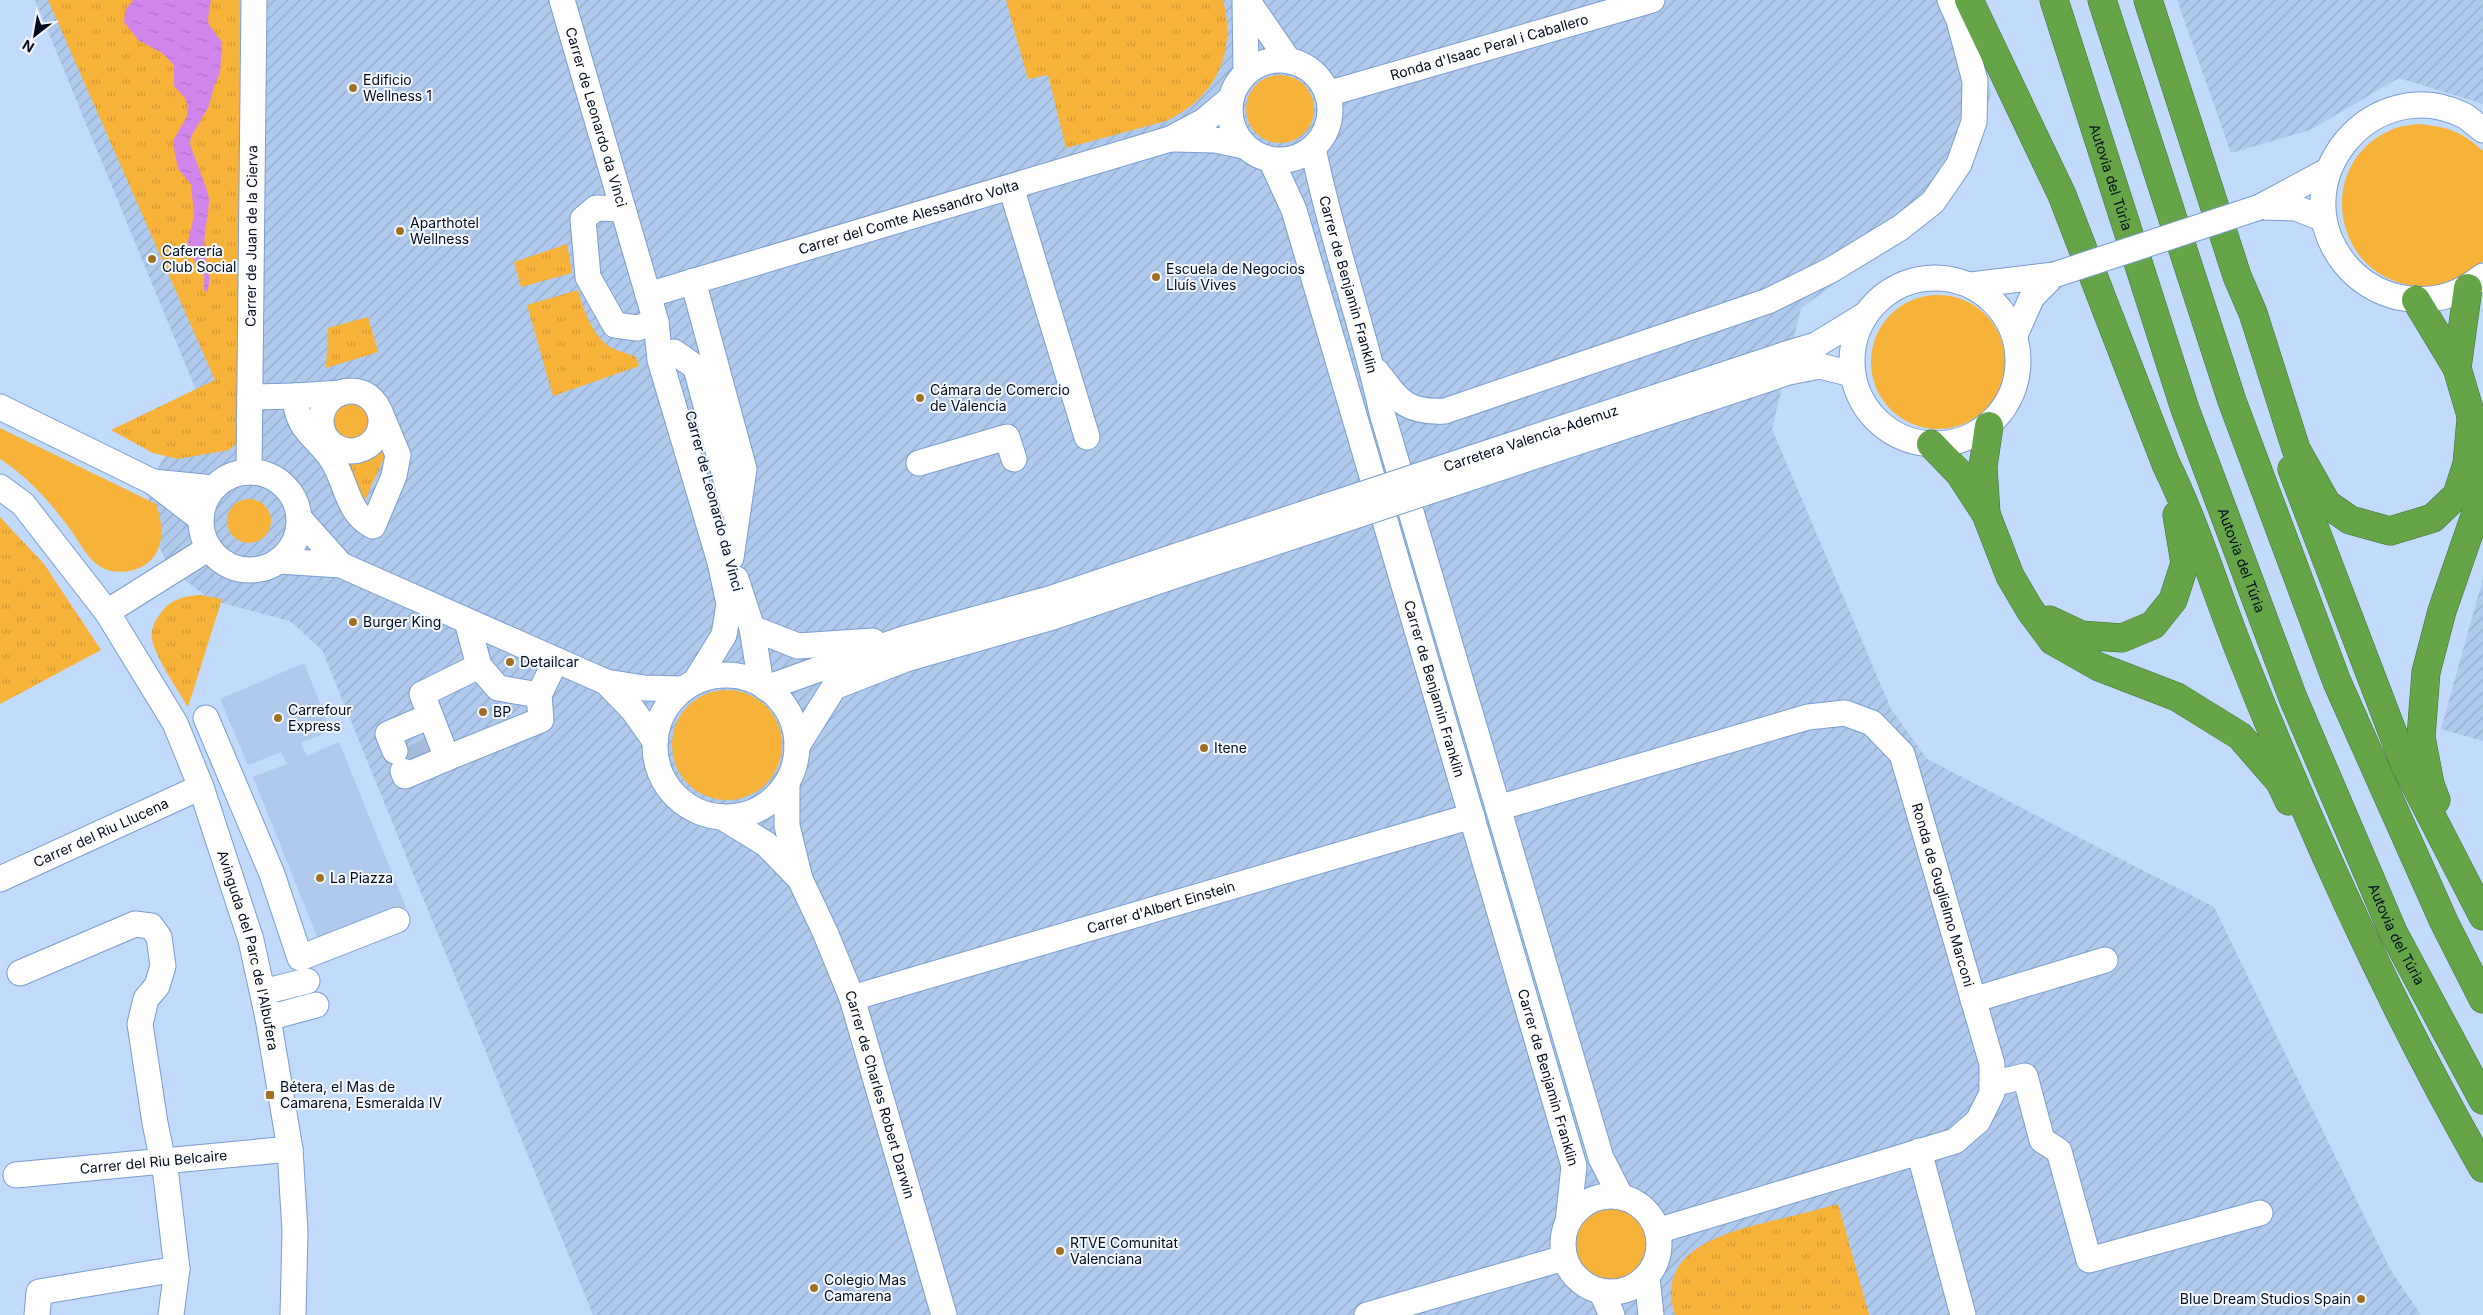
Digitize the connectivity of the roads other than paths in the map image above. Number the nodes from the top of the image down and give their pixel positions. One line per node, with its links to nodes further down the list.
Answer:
1 (254, 0): 43 (street, Carrer de Juan de la Cierva)
2 (562, 0): 22 (street, Carrer de Leonardo da Vinci)
3 (1246, 0): 10 (street); 11 (street)
4 (1652, 0): 12 (street, Ronda d'Isaac Peral i Caballero)
5 (1950, 0): 36 (street)
6 (1969, 0): 52 (highway)
7 (2054, 0): 102 (highway, Autovia del Túria)
8 (2102, 0): 97 (highway)
9 (2148, 0): 25 (highway)
10 (1289, 61): 11 (street); 12 (street)
11 (1246, 72): 13 (street)
12 (1327, 94): 17 (street)
13 (1230, 98): 15 (street, Carrer del Comte Alessandro Volta); 16 (street)
14 (2483, 130): 19 (street)
15 (1170, 140): 16 (street, Carrer del Comte Alessandro Volta); 20 (street, Carrer del Comte Alessandro Volta)
16 (1244, 146): 18 (street)
17 (1313, 148): 18 (street); 36 (street, Carrer de Benjamin Franklin)
18 (1271, 160): 85 (street, Carrer de Benjamin Franklin)
19 (2327, 171): 21 (street); 23 (street)
20 (1012, 187): 26 (street, Carrer del Comte Alessandro Volta); 48 (street)
21 (2260, 207): 23 (street); 24 (street, bridge)
22 (623, 209): 29 (street, Carrer de Leonardo da Vinci); 32 (street)
23 (2324, 219): 30 (street)
24 (2054, 275): 28 (street); 33 (street)
25 (2237, 276): 46 (highway); 90 (highway)
26 (694, 281): 29 (street, Carrer del Comte Alessandro Volta); 40 (street)
27 (2476, 282): 30 (street); 38 (highway)
28 (1971, 285): 31 (street); 33 (street)
29 (648, 295): 32 (street, Carrer de Leonardo da Vinci)
30 (2416, 300): 38 (highway)
31 (1865, 315): 35 (street, Carretera Valencia-Ademuz); 39 (street)
32 (656, 322): 34 (street, Carrer de Leonardo da Vinci); 74 (street, Carrer de Leonardo da Vinci)
33 (2015, 335): 47 (street)
34 (674, 352): 37 (street); 62 (street, Carrer de Leonardo da Vinci)
35 (1786, 364): 39 (street, Carretera Valencia-Ademuz); 63 (street, Carretera Valencia-Ademuz, bridge)
36 (1372, 366): 84 (street, Carrer de Benjamin Franklin)
37 (696, 368): 40 (street); 60 (street)
38 (2457, 368): 46 (highway)
39 (1852, 374): 49 (street)
40 (722, 386): 60 (street)
41 (341, 393): 42 (street); 45 (street); 45 (street)
42 (295, 396): 43 (street); 45 (street)
43 (250, 397): 53 (street, Carrer de Juan de la Cierva)
44 (0, 406): 54 (street)
45 (380, 412)
46 (2471, 419): 90 (highway)
47 (1988, 426): 49 (street); 57 (highway)
48 (1087, 437)
49 (1931, 444): 57 (highway)
50 (1014, 459): 51 (street)
51 (919, 463)
52 (2166, 464): 66 (highway); 87 (highway)
53 (249, 472): 56 (street); 58 (street)
54 (153, 482): 56 (street); 59 (street)
55 (0, 487): 67 (street, Avinguda del Parc de l'Albufera)
56 (213, 488): 59 (street)
57 (1986, 514): 66 (highway)
58 (299, 518): 64 (street); 65 (street)
59 (201, 519): 61 (street)
60 (737, 520): 62 (street)
61 (209, 548): 64 (street); 67 (street)
62 (731, 558): 69 (street, Carrer de Leonardo da Vinci)
63 (1193, 560): 70 (street); 80 (street)
64 (278, 561): 65 (street)
65 (341, 565): 68 (street)
66 (2030, 610): 87 (highway)
67 (107, 612): 83 (street, Avinguda del Parc de l'Albufera)
68 (467, 620): 71 (street); 72 (street)
69 (752, 628): 70 (street); 75 (street, Carrer de Leonardo da Vinci)
70 (903, 639): 75 (street)
71 (556, 660): 73 (street); 76 (street)
72 (479, 666): 76 (street); 77 (street)
73 (606, 682): 74 (street); 79 (street)
74 (689, 686): 75 (street); 79 (street)
75 (764, 686): 80 (street)
76 (539, 695): 81 (street)
77 (430, 716): 81 (street); 81 (street)
78 (206, 718): 93 (street)
79 (655, 741): 86 (street)
80 (797, 746): 82 (street)
81 (417, 754)
82 (787, 783): 86 (street); 89 (street, Carrer de Charles Robert Darwin)
83 (201, 787): 88 (street, Carrer del Riu Llucena); 95 (street, Avinguda del Parc de l'Albufera)
84 (1498, 808): 98 (street, Ronda de Guglielmo Marconi); 108 (street, Carrer de Benjamin Franklin)
85 (1472, 816): 96 (street, Carrer d'Albert Einstein); 110 (street, Carrer de Benjamin Franklin)
86 (722, 817): 89 (street, Carrer de Charles Robert Darwin)
87 (2336, 877): 106 (highway)
88 (0, 879)
89 (800, 879): 96 (street, Carrer de Charles Robert Darwin)
90 (2482, 914)
91 (397, 920): 93 (street)
92 (2105, 960): 98 (street)
93 (304, 969): 95 (street)
94 (20, 973): 105 (street)
95 (263, 992): 100 (street, Avinguda del Parc de l'Albufera)
96 (852, 998): 119 (street, Carrer de Charles Robert Darwin)
97 (2483, 999)
98 (1973, 1000): 101 (street, Ronda de Guglielmo Marconi)
99 (316, 1005): 100 (street)
100 (268, 1018): 103 (street, Avinguda del Parc de l'Albufera)
101 (1992, 1084): 104 (street, Ronda de Guglielmo Marconi); 109 (street)
102 (2483, 1100)
103 (290, 1149): 105 (street, Carrer del Riu Belcaire); 118 (street, Avinguda del Parc de l'Albufera)
104 (1919, 1152): 111 (street, Ronda de Guglielmo Marconi); 123 (street)
105 (162, 1162): 107 (street, Carrer del Riu Belcaire); 113 (street)
106 (2483, 1168)
107 (16, 1175)
108 (1621, 1196): 110 (street); 111 (street)
109 (2260, 1213)
110 (1568, 1222): 112 (street)
111 (1657, 1231): 114 (street)
112 (1564, 1258): 115 (street); 120 (street)
113 (177, 1269): 116 (street); 117 (street)
114 (1647, 1276): 115 (street); 122 (street)
115 (1601, 1291): 121 (street)
116 (37, 1315)
117 (171, 1315)
118 (293, 1315)
119 (944, 1315)
120 (1367, 1315)
121 (1612, 1315)
122 (1651, 1315)
123 (1963, 1315)

